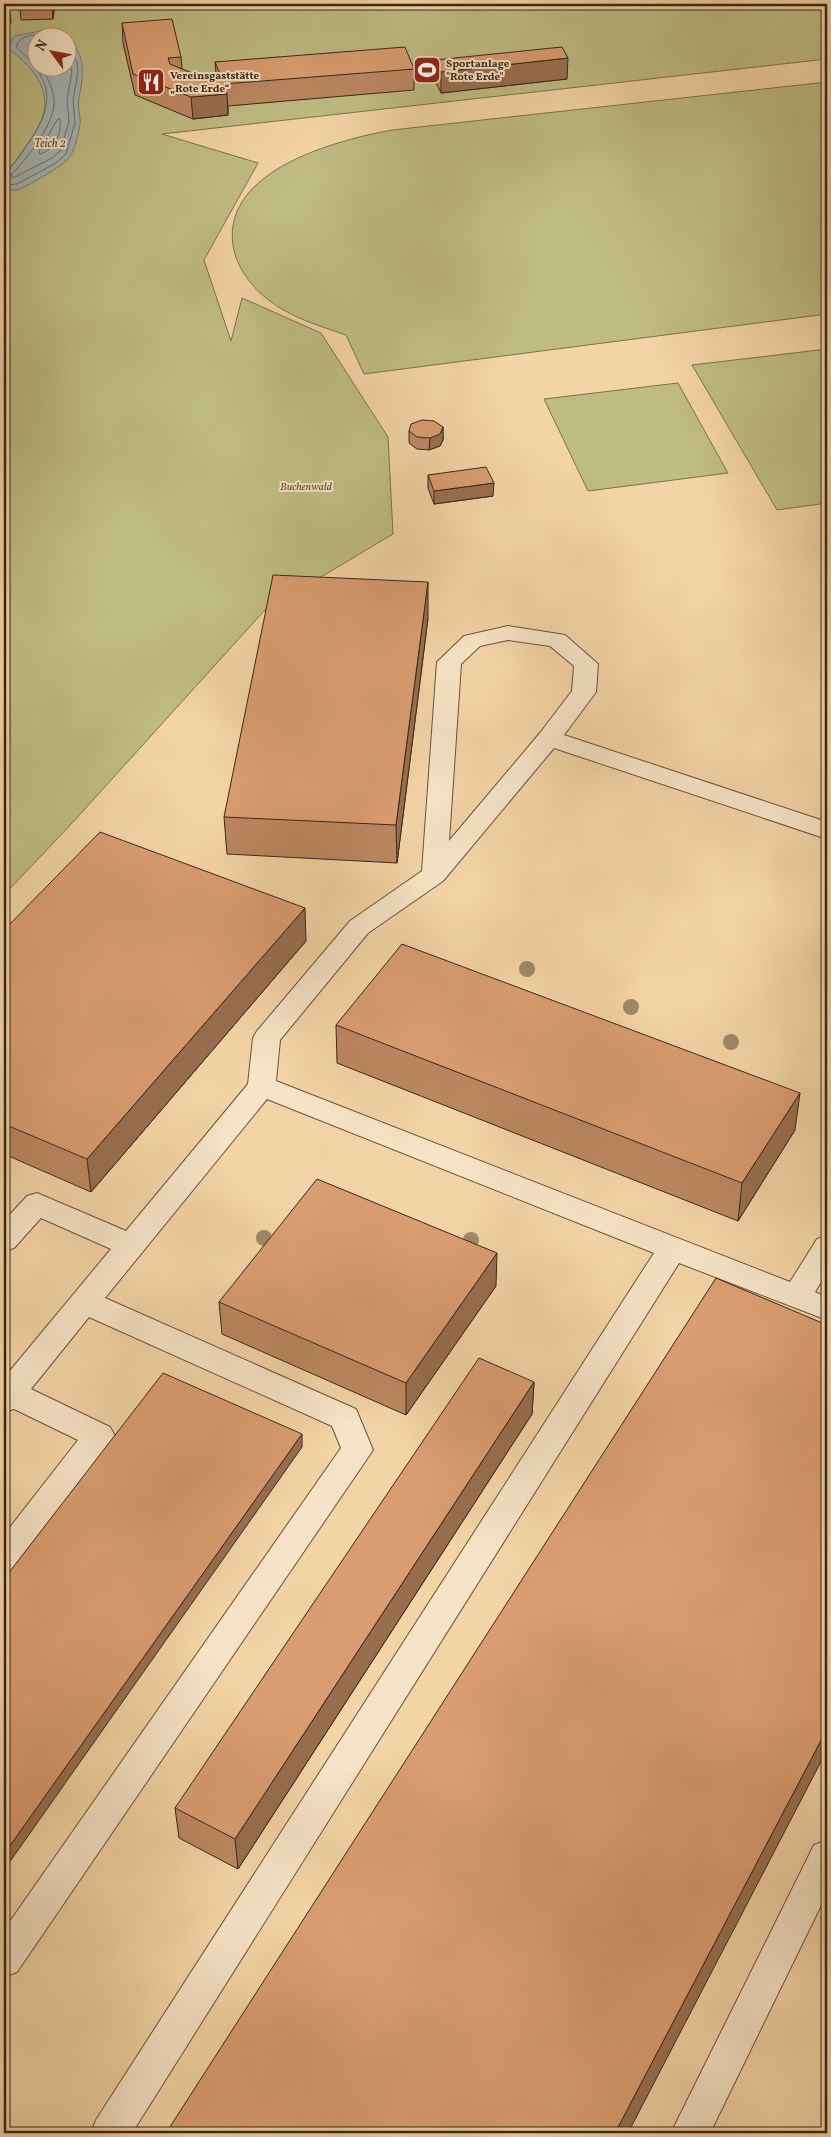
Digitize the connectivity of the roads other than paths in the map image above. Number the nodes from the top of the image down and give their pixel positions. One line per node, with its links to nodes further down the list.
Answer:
1 (549, 738): 2 (street); 3 (street); 3 (street)
2 (827, 831)
3 (434, 876): 4 (street)
4 (262, 1086): 6 (street); 8 (street)
5 (4, 1240): 6 (street)
6 (131, 1245): 10 (street)
7 (827, 1247): 9 (street)
8 (673, 1248): 9 (street); 16 (street)
9 (797, 1297): 11 (street)
10 (84, 1302): 12 (street); 15 (street)
11 (827, 1309)
12 (7, 1396): 13 (street)
13 (4, 1559)
14 (827, 1856): 17 (street)
15 (4, 1960)
16 (110, 2133)
17 (690, 2133)

